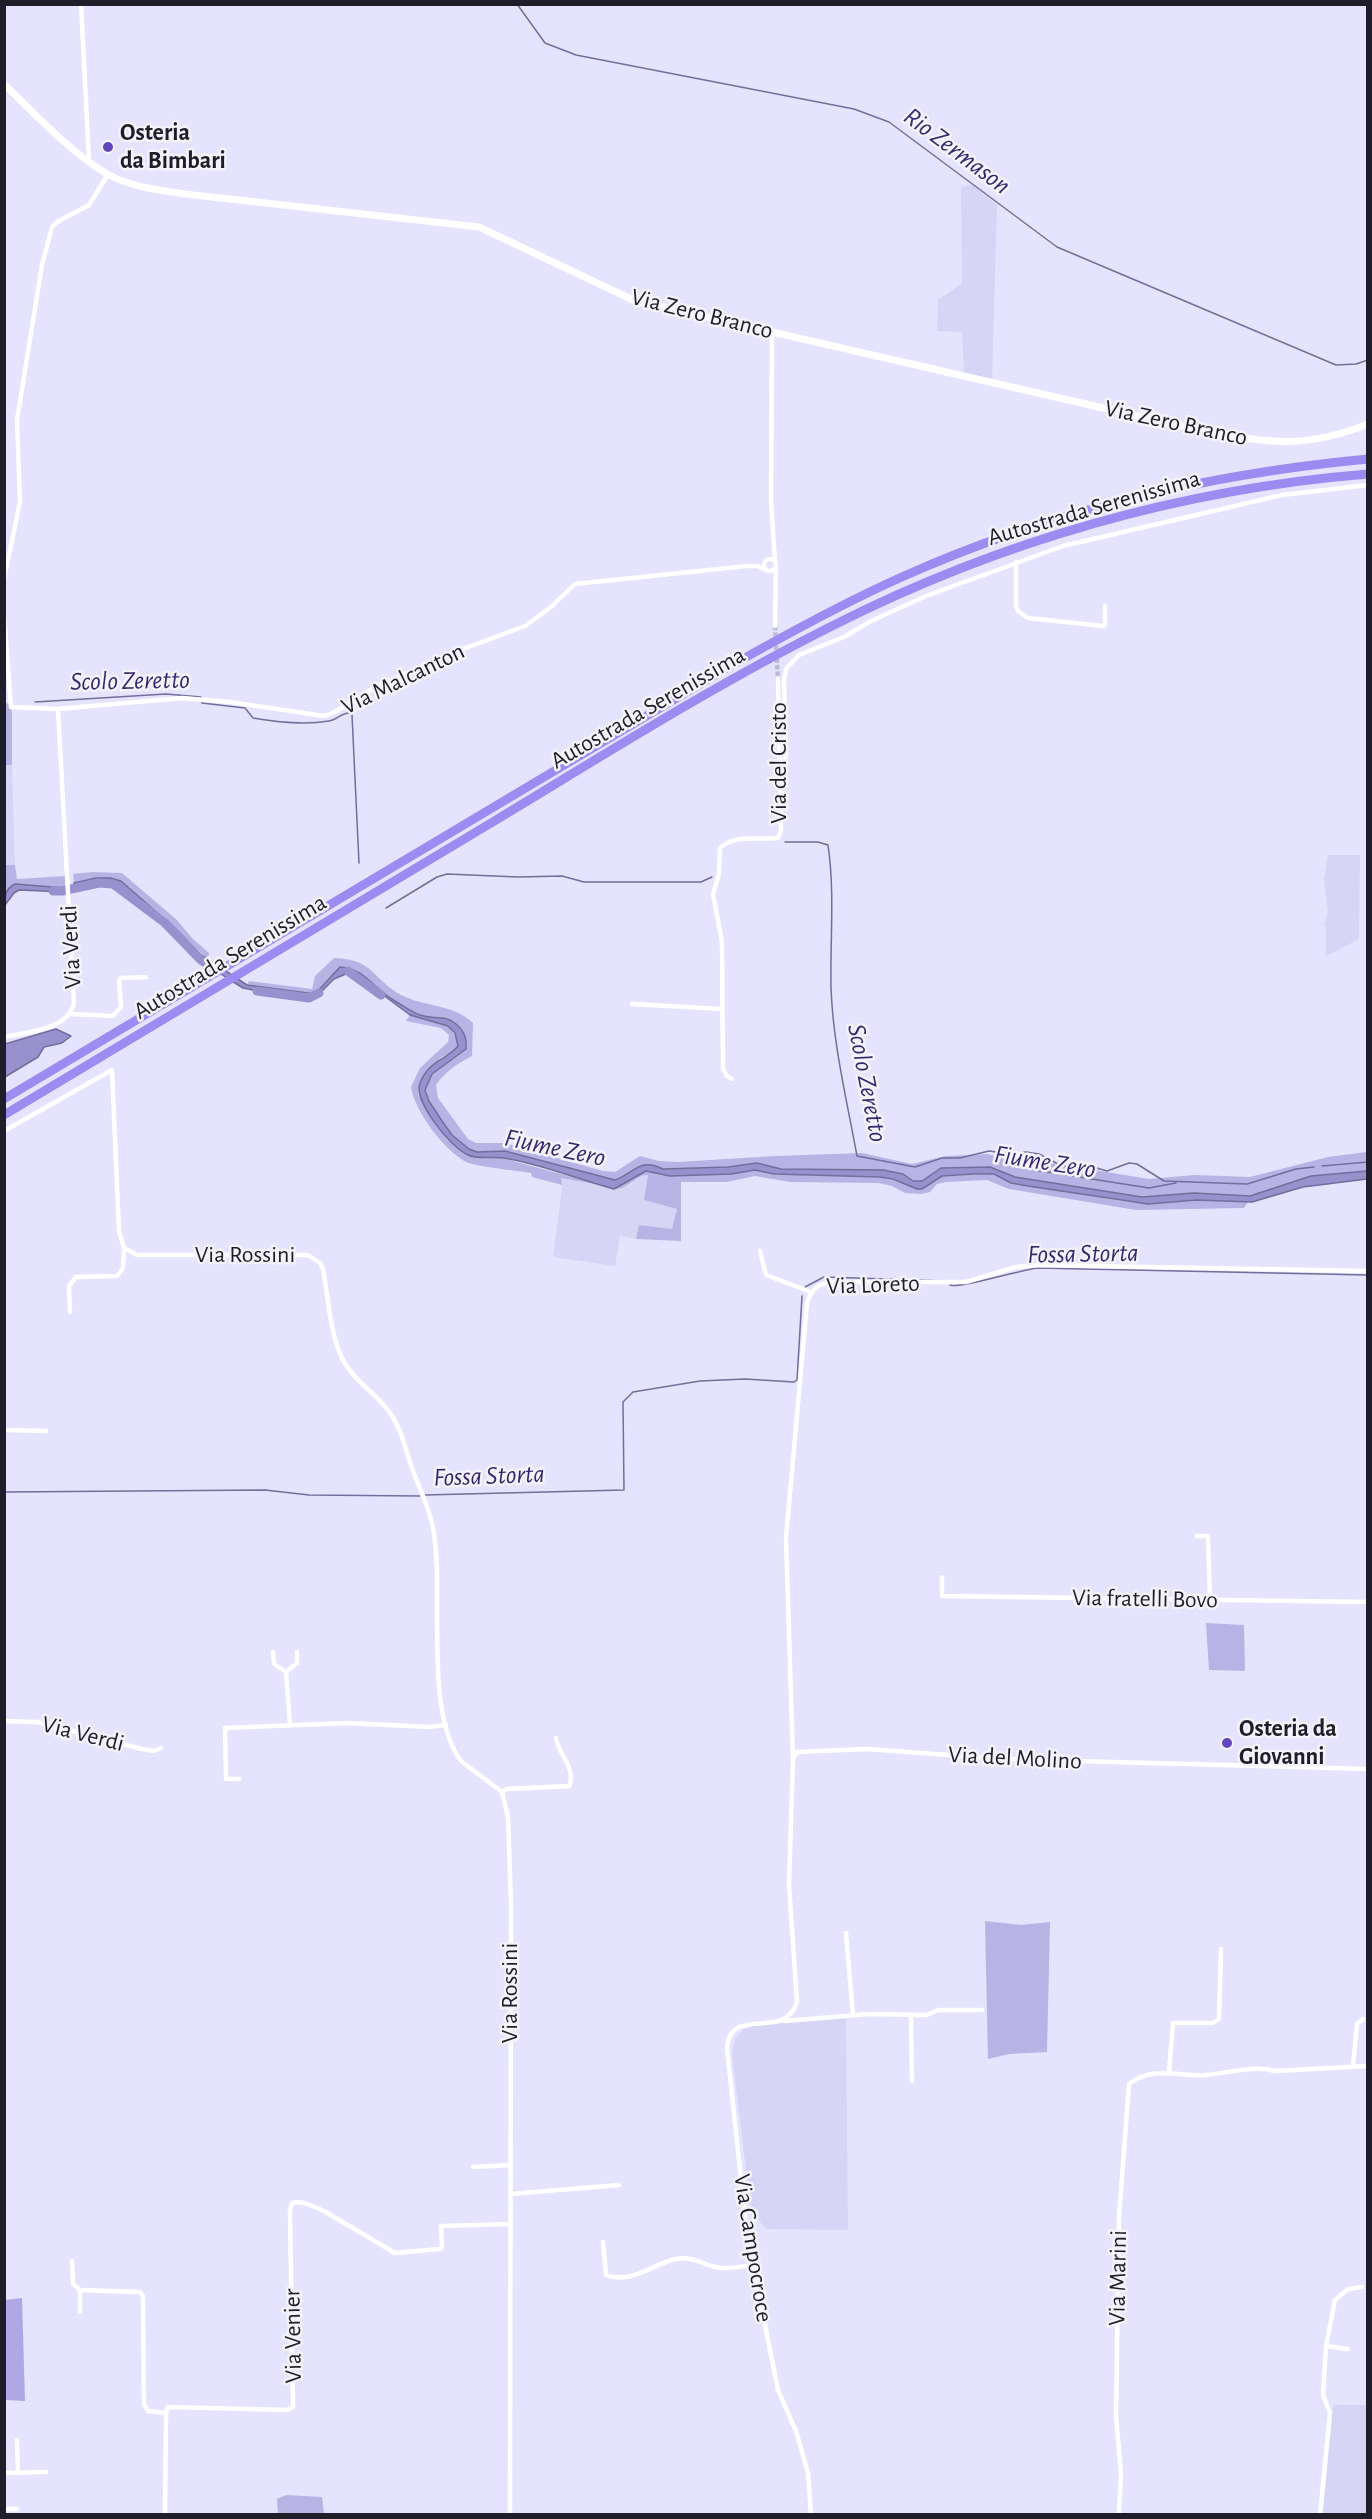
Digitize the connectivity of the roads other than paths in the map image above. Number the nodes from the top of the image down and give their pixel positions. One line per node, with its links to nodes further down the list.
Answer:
1 (81, 4): 3 (street)
2 (4, 84): 3 (main road, Via Zero Branco)
3 (89, 160): 4 (main road, Via Zero Branco)
4 (108, 174): 5 (main road, Via Zero Branco); 17 (street)
5 (772, 332): 6 (main road, Via Zero Branco); 10 (street)
6 (1368, 424)
7 (1368, 459): 30 (highway, Autostrada Serenissima)
8 (1368, 474): 31 (highway, Autostrada Serenissima)
9 (1368, 485): 12 (street)
10 (774, 551): 11 (street); 13 (street)
11 (766, 561): 13 (street); 14 (street); 15 (street)
12 (1016, 562): 18 (street); 23 (street)
13 (775, 564): 15 (street); 16 (street)
14 (758, 567): 15 (street, Via Malcanton); 22 (street, Via Malcanton)
15 (767, 571): 16 (street)
16 (774, 577): 20 (street)
17 (4, 579)
18 (1105, 606)
19 (4, 614): 22 (street, Via Malcanton)
20 (775, 626)
21 (778, 679): 23 (street, Via del Cristo)
22 (58, 709): 27 (street, Via Verdi)
23 (781, 765): 26 (street, Via del Cristo)
24 (146, 976): 27 (street)
25 (632, 1005): 26 (street)
26 (722, 1010): 29 (street, Via del Cristo)
27 (70, 1014): 28 (street, Via Verdi)
28 (4, 1037)
29 (732, 1079)
30 (4, 1099)
31 (4, 1115)
32 (4, 1131): 33 (street)
33 (124, 1248): 37 (street); 45 (street, Via Rossini)
34 (760, 1251): 36 (street)
35 (1368, 1271): 36 (street, Via Loreto)
36 (811, 1292): 54 (street, Via Loreto)
37 (70, 1312)
38 (4, 1430): 39 (street)
39 (46, 1431)
40 (1197, 1536): 42 (street)
41 (942, 1577): 42 (street, Via fratelli Bovo)
42 (1210, 1600): 43 (street, Via fratelli Bovo)
43 (1368, 1602)
44 (446, 1643): 45 (street)
45 (438, 1644): 51 (street, Via Rossini)
46 (273, 1652): 48 (street)
47 (297, 1652): 48 (street)
48 (286, 1672): 50 (street)
49 (4, 1721): 53 (street, Via Verdi)
50 (290, 1725): 51 (street); 56 (street)
51 (446, 1725): 57 (street, Via Rossini)
52 (556, 1738): 57 (street)
53 (161, 1748)
54 (793, 1758): 55 (street, Via del Molino); 64 (street)
55 (1368, 1769)
56 (239, 1779)
57 (502, 1792): 69 (street, Via Rossini)
58 (846, 1933): 61 (street)
59 (1221, 1949): 67 (street)
60 (982, 2010): 62 (street, Via Campocroce)
61 (853, 2015): 62 (street, Via Campocroce); 64 (street, Via Campocroce)
62 (911, 2015): 68 (street)
63 (1363, 2019): 65 (street)
64 (785, 2021): 76 (street, Via Campocroce)
65 (1353, 2066): 66 (street, Via Marini); 67 (street, Via Marini)
66 (1368, 2066)
67 (1169, 2072): 92 (street, Via Marini)
68 (912, 2081)
69 (510, 2165): 70 (street); 72 (street, Via Rossini)
70 (473, 2167)
71 (619, 2185): 72 (street)
72 (511, 2194): 73 (street, Via Rossini)
73 (509, 2224): 82 (street, Via Venier); 90 (street, Via Rossini)
74 (603, 2242): 76 (street)
75 (72, 2260): 78 (street)
76 (753, 2265): 91 (street, Via Campocroce)
77 (1362, 2287): 80 (street)
78 (80, 2290): 79 (street); 82 (street)
79 (80, 2312)
80 (1326, 2346): 81 (street); 93 (street)
81 (1348, 2349)
82 (166, 2413): 89 (street)
83 (17, 2440): 86 (street)
84 (46, 2472): 86 (street)
85 (4, 2473): 86 (street)
86 (18, 2473)
87 (4, 2509): 88 (street)
88 (17, 2509)
89 (165, 2514)
90 (510, 2514)
91 (811, 2514)
92 (1119, 2514)
93 (1320, 2514)

